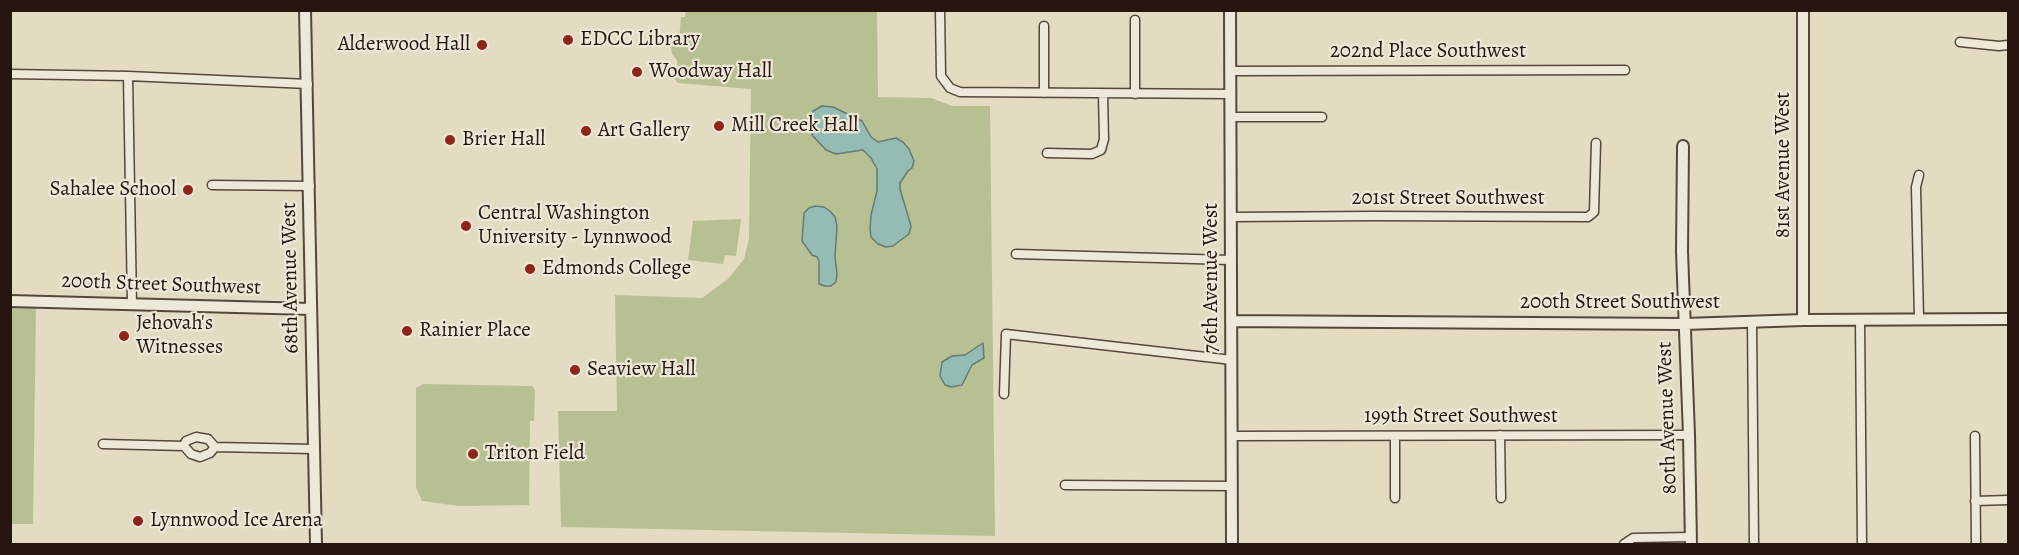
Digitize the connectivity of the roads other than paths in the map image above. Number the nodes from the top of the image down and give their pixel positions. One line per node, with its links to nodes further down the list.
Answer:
1 (305, 10): 13 (street, 68th Avenue West)
2 (940, 10): 14 (street)
3 (1230, 10): 9 (street, 76th Avenue West)
4 (1803, 10): 33 (street, 81st Avenue West)
5 (1135, 20): 16 (street)
6 (1044, 26): 14 (street)
7 (1960, 42): 8 (street)
8 (2008, 45)
9 (1231, 70): 10 (street, 202nd Place Southwest); 17 (street, 76th Avenue West)
10 (1625, 70)
11 (10, 74): 12 (street)
12 (128, 76): 13 (street); 30 (street)
13 (308, 84): 25 (street, 68th Avenue West)
14 (1044, 93): 15 (street)
15 (1103, 94): 16 (street); 22 (street)
16 (1135, 94): 17 (street)
17 (1231, 94): 18 (street, 76th Avenue West)
18 (1231, 117): 19 (street); 26 (street, 76th Avenue West)
19 (1322, 117)
20 (1596, 143): 26 (street, 201st Street Southwest)
21 (1683, 146): 38 (street, 80th Avenue West)
22 (1047, 153)
23 (1919, 174): 35 (street)
24 (212, 185): 25 (street)
25 (310, 186): 31 (street, 68th Avenue West)
26 (1230, 217): 28 (street, 76th Avenue West)
27 (1016, 254): 28 (street)
28 (1230, 260): 36 (street, 76th Avenue West)
29 (10, 301): 30 (street, 200th Street Southwest)
30 (132, 304): 31 (street, 200th Street Southwest)
31 (311, 309): 49 (street, 68th Avenue West)
32 (2008, 319): 35 (street, 200th Street Southwest)
33 (1803, 320): 34 (street, 200th Street Southwest); 37 (street, 200th Street Southwest)
34 (1860, 320): 35 (street, 200th Street Southwest); 61 (street)
35 (1919, 320)
36 (1231, 321): 38 (street, 200th Street Southwest); 39 (street, 76th Avenue West)
37 (1752, 322): 38 (street, 200th Street Southwest); 60 (street)
38 (1685, 324): 42 (street, 80th Avenue West)
39 (1232, 360): 40 (street); 43 (street, 76th Avenue West)
40 (1004, 394)
41 (1500, 435): 42 (street, 199th Street Southwest); 44 (street, 199th Street Southwest); 53 (street)
42 (1689, 435): 56 (street, 80th Avenue West)
43 (1232, 436): 44 (street, 199th Street Southwest); 51 (street, 76th Avenue West)
44 (1395, 436): 52 (street)
45 (1975, 436): 55 (street)
46 (103, 444): 47 (street)
47 (184, 446): 48 (street); 48 (street)
48 (215, 447): 49 (street)
49 (314, 449): 57 (street, 68th Avenue West)
50 (1065, 485): 51 (street)
51 (1232, 486): 58 (street, 76th Avenue West)
52 (1395, 498)
53 (1501, 498)
54 (2008, 500): 55 (street)
55 (1975, 501): 62 (street)
56 (1691, 541): 59 (street)
57 (316, 544)
58 (1232, 544)
59 (1624, 544)
60 (1754, 544)
61 (1862, 544)
62 (1976, 544)

